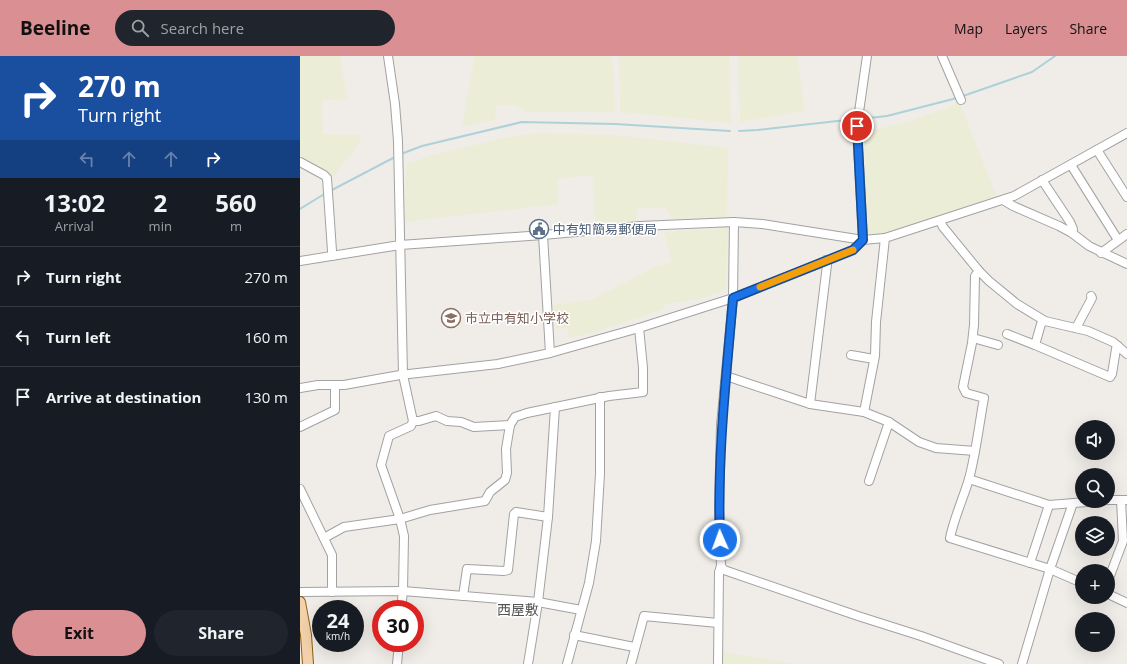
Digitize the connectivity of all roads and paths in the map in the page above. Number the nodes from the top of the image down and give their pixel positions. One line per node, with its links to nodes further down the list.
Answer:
1 (388, 56): 20 (street)
2 (867, 56): 18 (street)
3 (942, 56): 4 (street)
4 (960, 98)
5 (1126, 135): 6 (street)
6 (1097, 150): 8 (street); 10 (street)
7 (300, 162): 22 (street)
8 (1071, 165): 9 (street); 19 (street)
9 (1042, 180): 11 (street); 14 (street)
10 (1127, 197)
11 (1003, 200): 12 (street); 14 (street)
12 (940, 221): 17 (street); 26 (street)
13 (734, 222): 16 (street); 18 (street); 28 (street)
14 (1072, 233): 21 (street)
15 (1127, 234): 19 (street)
16 (543, 235): 20 (street); 37 (street)
17 (885, 238): 18 (street); 40 (street)
18 (863, 240): 23 (street)
19 (1118, 240): 21 (street)
20 (400, 245): 22 (street); 41 (street)
21 (1101, 253): 25 (street)
22 (332, 256): 24 (street)
23 (826, 260): 28 (street); 46 (street)
24 (300, 261)
25 (1127, 264)
26 (978, 271): 29 (street); 33 (street)
27 (1091, 296): 31 (street)
28 (733, 298): 30 (street); 42 (street)
29 (1044, 321): 31 (street); 35 (street)
30 (639, 328): 37 (street); 45 (street)
31 (1076, 328): 36 (street)
32 (1007, 334): 35 (street)
33 (973, 338): 34 (street); 53 (street)
34 (998, 345)
35 (1035, 345): 36 (street)
36 (1118, 346): 38 (street)
37 (550, 353): 41 (street)
38 (1127, 354)
39 (851, 355): 40 (street)
40 (874, 359): 48 (street)
41 (403, 375): 43 (street); 49 (street)
42 (726, 376): 46 (street); 65 (street)
43 (335, 385): 44 (street); 52 (street)
44 (300, 388)
45 (600, 398): 47 (street); 77 (street)
46 (810, 404): 48 (street)
47 (555, 407): 51 (street); 60 (street)
48 (864, 412): 50 (street)
49 (412, 421): 51 (street); 61 (street)
50 (889, 422): 53 (street); 55 (street)
51 (510, 425): 61 (street)
52 (300, 427)
53 (975, 451): 54 (street)
54 (969, 479): 58 (street); 63 (street)
55 (869, 481)
56 (300, 489): 62 (street)
57 (1124, 500): 64 (street)
58 (1049, 504): 59 (street); 63 (street)
59 (1073, 504): 66 (street)
60 (548, 517): 71 (street); 75 (street)
61 (400, 519): 62 (street); 68 (street)
62 (324, 538): 70 (street)
63 (1030, 563): 66 (street)
64 (1114, 564)
65 (721, 566): 78 (street); 88 (street)
66 (1050, 569): 67 (street); 89 (street)
67 (1075, 580)
68 (403, 591): 70 (street); 71 (street); 73 (street)
69 (300, 592): 70 (street)
70 (332, 592)
71 (463, 596): 75 (street)
72 (1115, 597): 76 (street)
73 (402, 600)
74 (300, 602): 82 (main road)
75 (538, 602): 77 (street); 84 (street)
76 (1127, 603)
77 (581, 610): 79 (street)
78 (718, 623): 80 (street); 87 (street)
79 (574, 635): 80 (street); 85 (street)
80 (634, 647): 86 (street)
81 (398, 652): 83 (street)
82 (308, 664)
83 (397, 664)
84 (528, 664)
85 (567, 664)
86 (631, 664)
87 (718, 664)
88 (999, 664)
89 (1022, 664)

